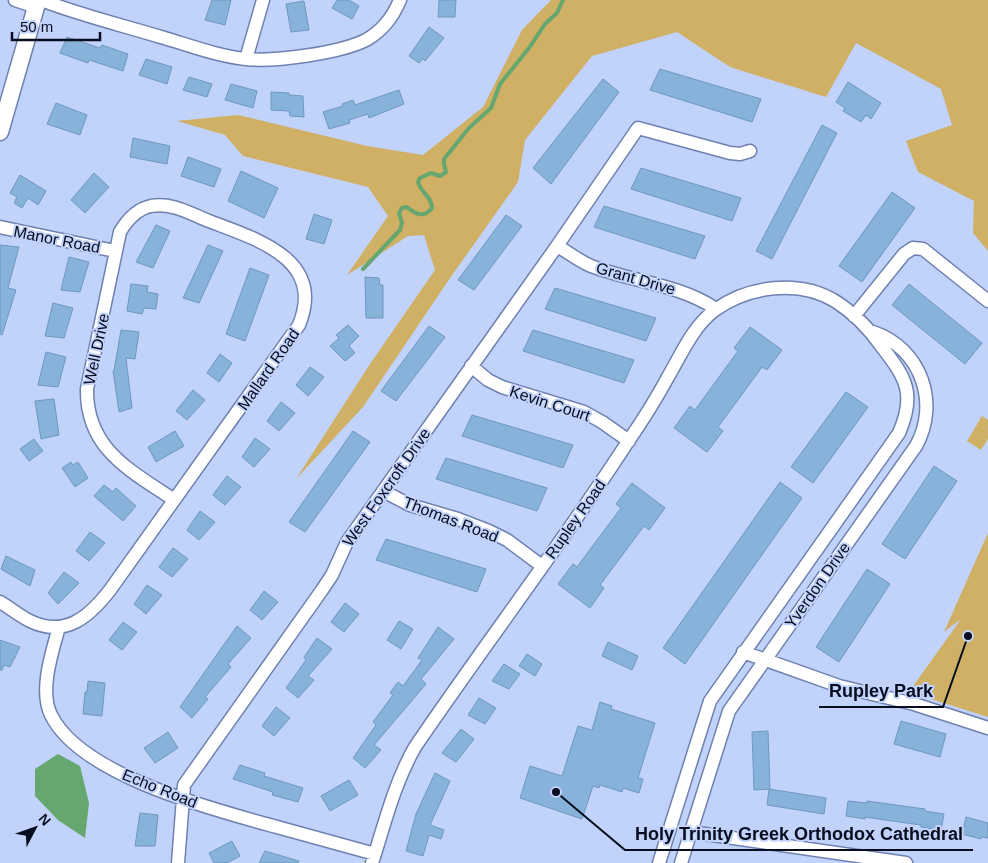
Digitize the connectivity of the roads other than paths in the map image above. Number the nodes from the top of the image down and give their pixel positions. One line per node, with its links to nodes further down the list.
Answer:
1 (15, 0): 4 (street)
2 (263, 0): 5 (street)
3 (400, 0): 5 (street)
4 (38, 2): 5 (street); 6 (street)
5 (246, 59)
6 (0, 132)
7 (750, 150): 9 (street, West Foxcroft Drive)
8 (0, 228): 10 (street, Manor Road)
9 (558, 246): 12 (street, Grant Drive); 15 (street, West Foxcroft Drive)
10 (115, 251): 18 (street, Well Drive); 18 (street, Mallard Road)
11 (988, 301): 13 (street)
12 (716, 309): 13 (street, Rupley Road); 16 (street, Rupley Road)
13 (854, 316): 14 (street, Yverdon Drive)
14 (871, 331): 22 (street, Yverdon Drive); 23 (street, Yverdon Drive)
15 (471, 366): 16 (street, Kevin Court); 17 (street, West Foxcroft Drive)
16 (629, 441): 19 (street, Rupley Road)
17 (383, 491): 19 (street, Thomas Road); 25 (street, West Foxcroft Drive)
18 (174, 500): 21 (street, Mallard Road)
19 (542, 566): 27 (street, Rupley Road)
20 (0, 602): 21 (street)
21 (59, 627): 25 (street, Echo Road)
22 (743, 652): 23 (street); 29 (street, Yverdon Drive)
23 (764, 659): 24 (street); 26 (street, Yverdon Drive)
24 (988, 728)
25 (183, 799): 27 (street, Echo Road); 28 (street, West Foxcroft Drive)
26 (691, 832): 30 (street, Yverdon Drive); 31 (street)
27 (374, 858)
28 (178, 863)
29 (659, 863)
30 (681, 863)
31 (906, 863)

